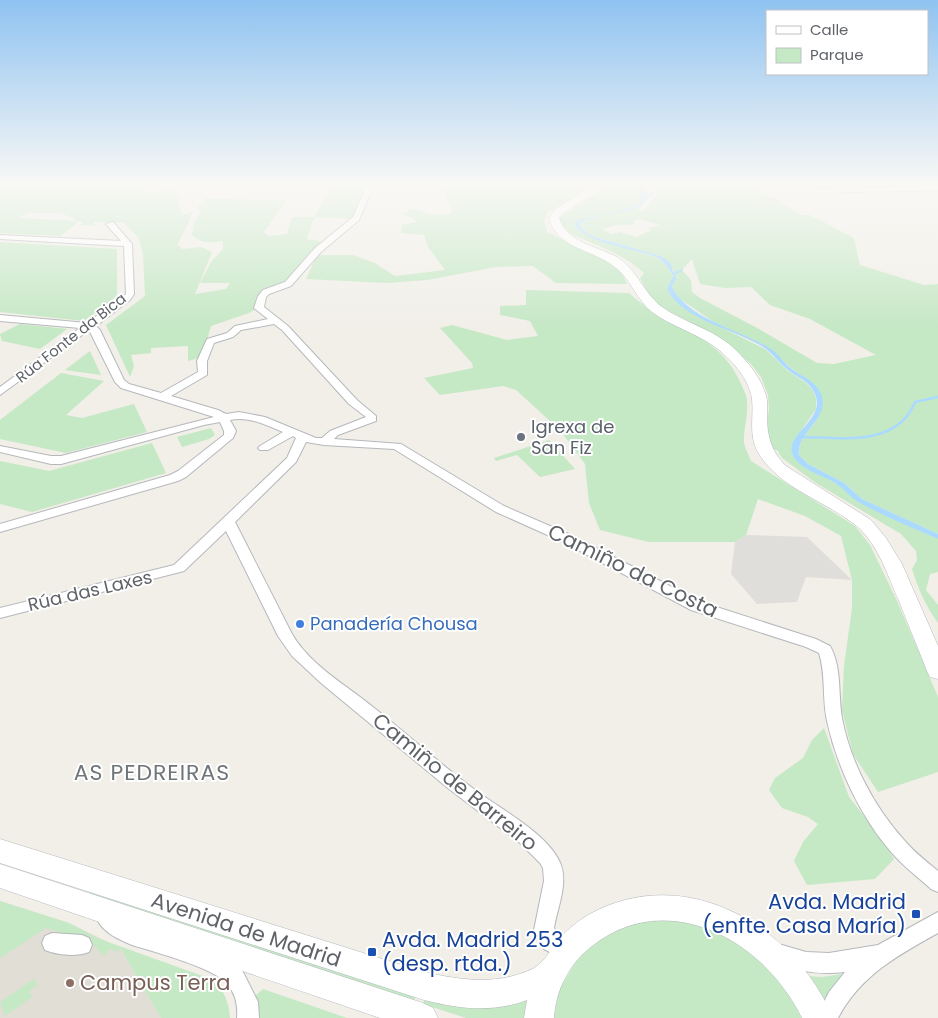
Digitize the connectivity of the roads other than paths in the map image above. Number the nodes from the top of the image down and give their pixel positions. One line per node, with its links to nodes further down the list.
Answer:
1 (118, 233): 5 (street)
2 (340, 233): 7 (street)
3 (561, 233): 19 (street)
4 (0, 238): 5 (street)
5 (128, 244): 8 (street, Rúa Fonte da Bica)
6 (0, 318): 8 (street)
7 (275, 321): 10 (street); 13 (street)
8 (90, 326): 9 (street, Rúa Fonte da Bica); 10 (street)
9 (0, 392)
10 (162, 397): 11 (street)
11 (223, 417): 12 (street); 15 (street); 17 (street)
12 (297, 434): 13 (street); 14 (street); 16 (street)
13 (324, 442): 22 (street, Camiño da Costa)
14 (264, 448)
15 (0, 449)
16 (228, 521): 18 (street, Rúa das Laxes); 29 (street, Camiño de Barreiro)
17 (0, 528)
18 (0, 613)
19 (938, 671)
20 (0, 851): 29 (street, Avenida de Madrid)
21 (0, 876): 23 (street, Avenida de Madrid)
22 (938, 883)
23 (79, 902): 30 (street); 31 (street, Avenida de Madrid)
24 (938, 922): 28 (street)
25 (52, 942): 26 (street)
26 (82, 945)
27 (768, 950): 28 (street); 29 (street); 33 (street)
28 (880, 955): 34 (street)
29 (558, 963): 32 (street)
30 (248, 1018)
31 (423, 1018)
32 (539, 1018)
33 (818, 1018)
34 (827, 1018)

